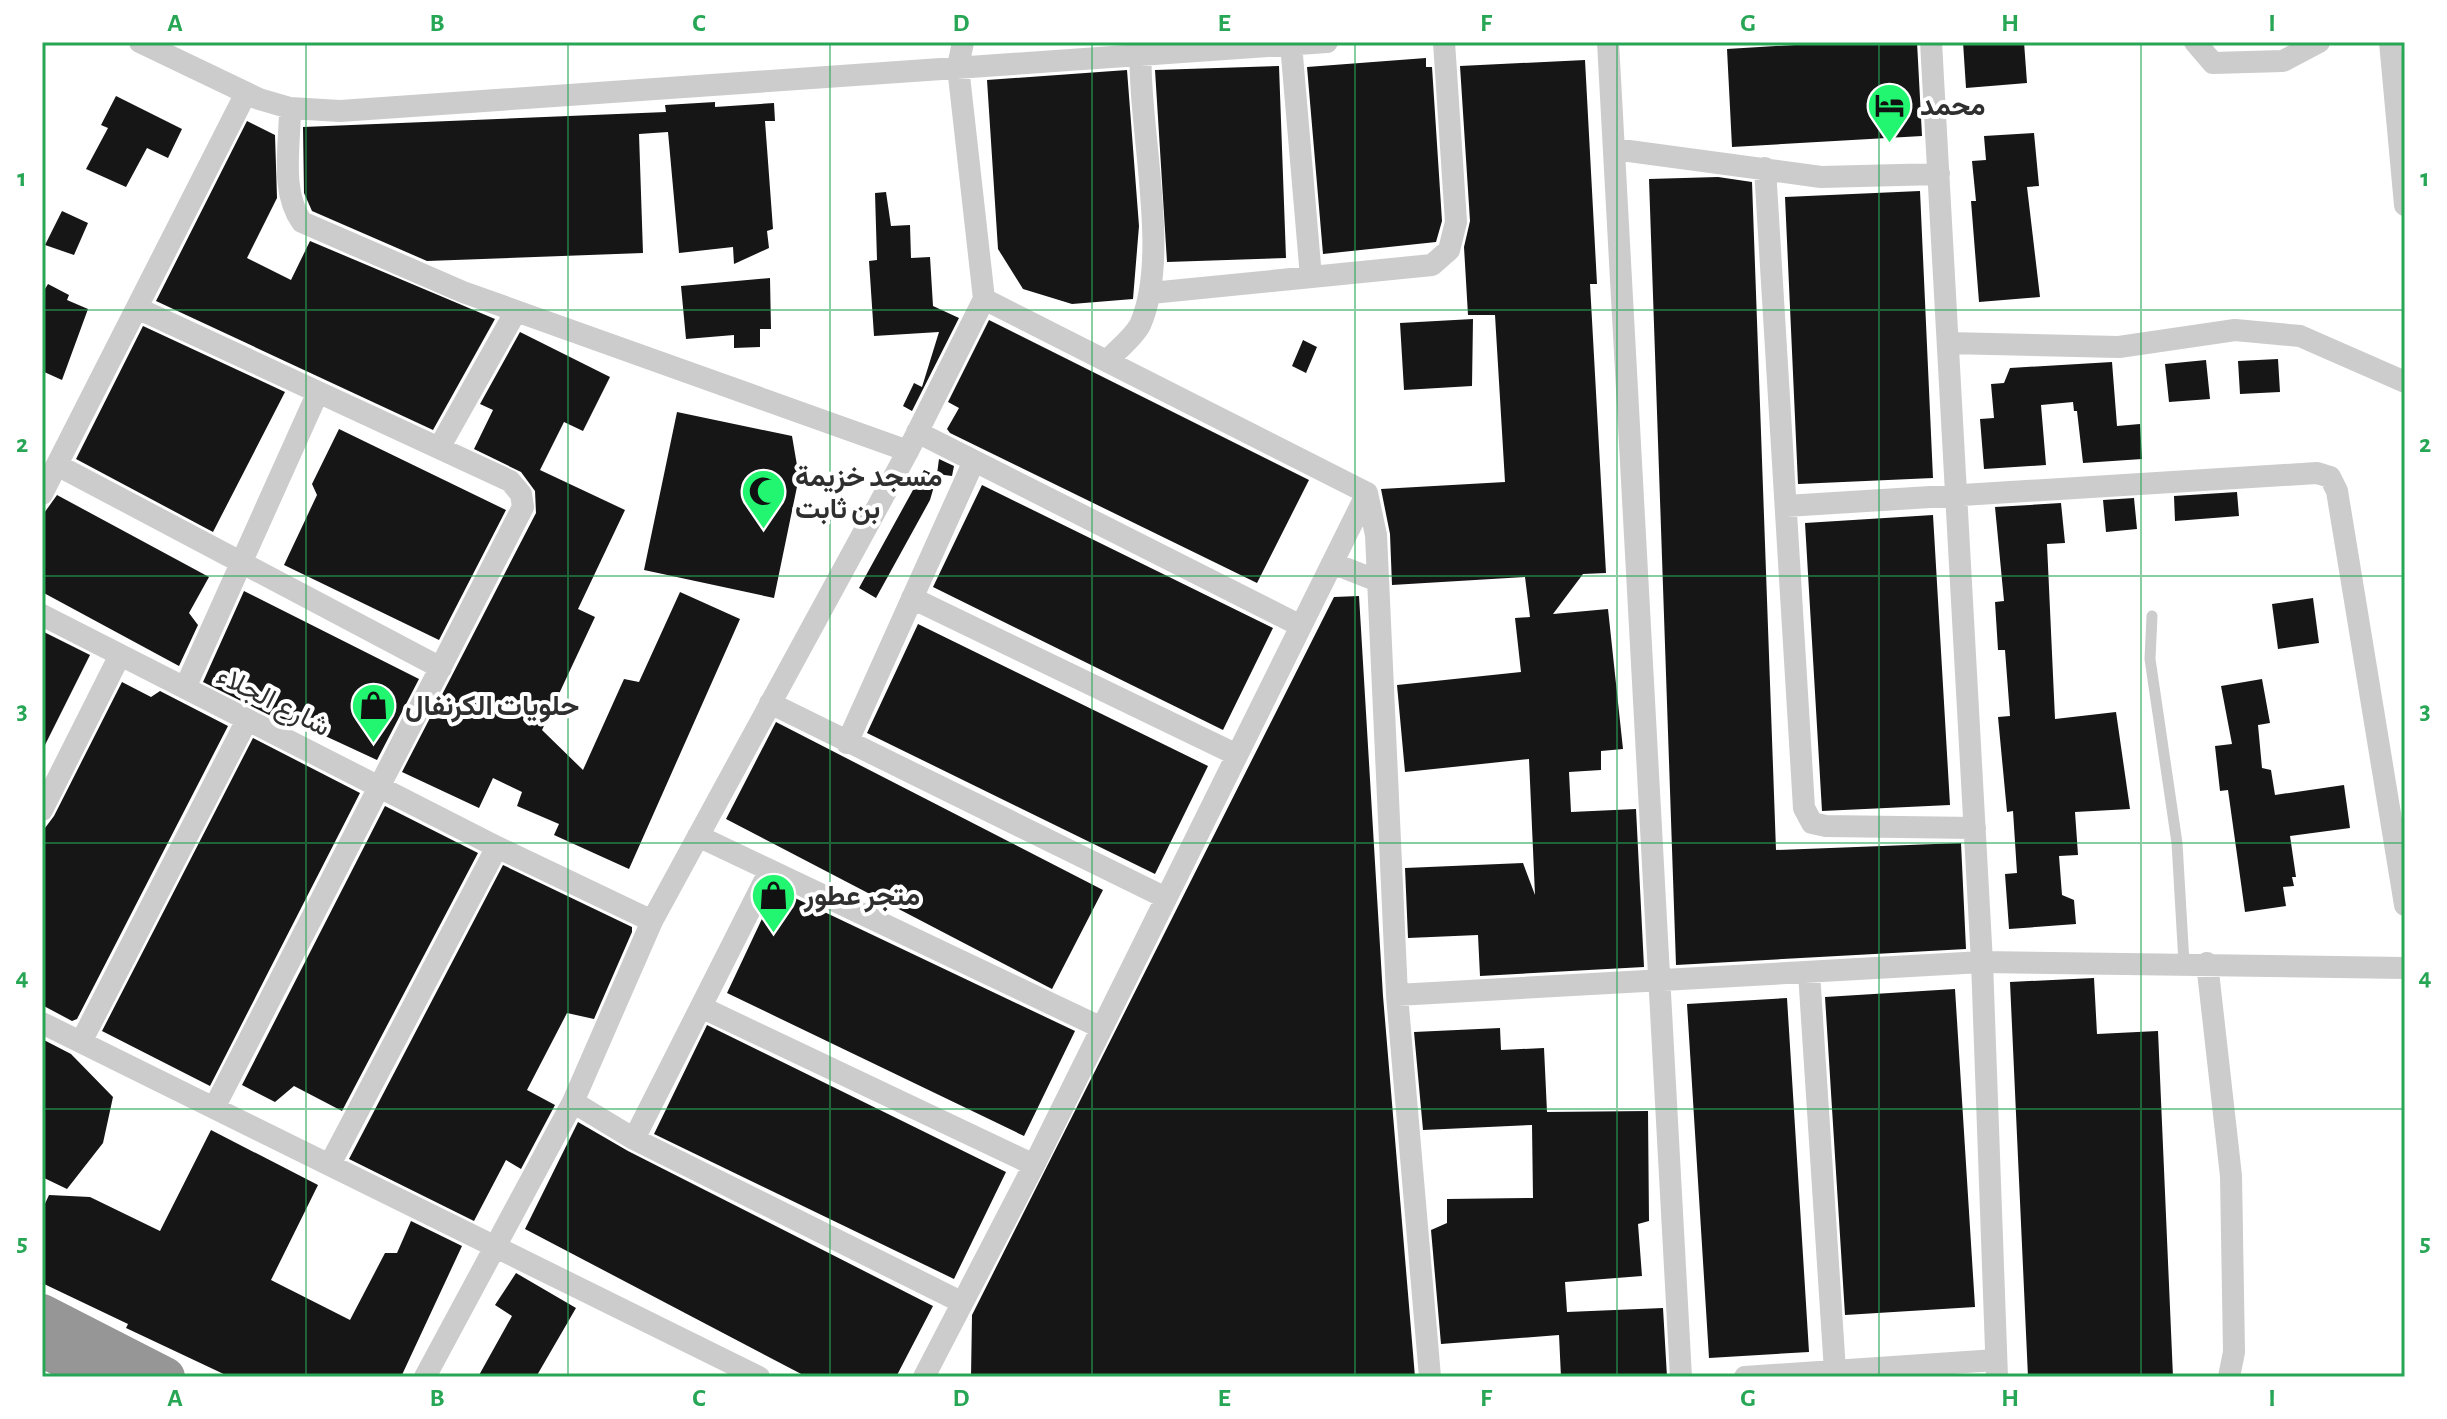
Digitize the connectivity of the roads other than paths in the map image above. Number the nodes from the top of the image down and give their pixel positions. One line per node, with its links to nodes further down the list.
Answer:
1 (140, 42): 13 (street)
2 (963, 42): 12 (street)
3 (1327, 42): 10 (street)
4 (1444, 42): 19 (street)
5 (1608, 42): 15 (street)
6 (1931, 42): 17 (street)
7 (2195, 42): 8 (street)
8 (2319, 42)
9 (2390, 42): 18 (street)
10 (1291, 44): 11 (street); 19 (street)
11 (1140, 48): 12 (street); 20 (street)
12 (958, 67): 14 (street); 21 (street)
13 (246, 93): 14 (street); 22 (street)
14 (290, 108): 23 (street)
15 (1614, 149): 16 (street); 64 (street)
16 (1765, 168): 17 (street); 35 (street)
17 (1939, 174): 24 (street)
18 (2405, 205)
19 (1311, 277): 20 (street)
20 (1151, 293): 25 (street)
21 (984, 299): 25 (street); 28 (street)
22 (137, 308): 27 (street); 31 (street)
23 (516, 311): 28 (street); 29 (street)
24 (1948, 343): 26 (street); 34 (street)
25 (1107, 361): 32 (street)
26 (2405, 382)
27 (318, 392): 29 (street); 36 (street)
28 (913, 441): 30 (street); 46 (street)
29 (439, 448): 44 (street)
30 (974, 461): 39 (street); 42 (street)
31 (57, 465): 33 (street); 36 (street)
32 (1367, 493): 37 (street); 38 (street)
33 (42, 494)
34 (1957, 496): 35 (street); 52 (street); 57 (street)
35 (1786, 506): 52 (street)
36 (243, 560): 44 (street); 45 (street)
37 (1332, 563): 38 (street); 42 (street)
38 (1378, 581): 65 (street)
39 (912, 598): 48 (street); 49 (street)
40 (42, 615): 43 (street, شارع الجلاء)
41 (2152, 616): 60 (lane)
42 (1301, 626): 49 (street)
43 (120, 655): 45 (street, شارع الجلاء); 51 (street)
44 (441, 668): 50 (street)
45 (185, 688): 47 (street, شارع الجلاء)
46 (770, 703): 48 (street); 53 (street)
47 (247, 720): 50 (street, شارع الجلاء); 69 (street)
48 (847, 743): 56 (street)
49 (1237, 755): 56 (street)
50 (381, 788): 54 (street, شارع الجلاء); 71 (street)
51 (42, 810)
52 (1975, 828): 59 (street)
53 (698, 836): 55 (street); 58 (street)
54 (497, 847): 58 (street, شارع الجلاء); 73 (street)
55 (770, 870): 66 (street); 68 (street)
56 (1166, 898): 68 (street)
57 (2405, 905)
58 (652, 921): 70 (street)
59 (1982, 962): 60 (street); 63 (street); 79 (street)
60 (2184, 963): 61 (street)
61 (2207, 963): 62 (street); 89 (street)
62 (2405, 968)
63 (1809, 973): 64 (street); 80 (street)
64 (1658, 981): 65 (street); 87 (street)
65 (1397, 995): 86 (street)
66 (701, 1007): 72 (street); 74 (street)
67 (42, 1023): 69 (street)
68 (1102, 1028): 74 (street)
69 (81, 1042): 71 (street)
70 (573, 1102): 72 (street); 75 (street)
71 (214, 1108): 73 (street)
72 (634, 1139): 76 (street)
73 (330, 1164): 75 (street)
74 (1034, 1165): 76 (street)
75 (494, 1245): 83 (street); 84 (street)
76 (961, 1302): 85 (street)
77 (42, 1314): 82 (highway)
78 (42, 1347): 81 (highway)
79 (1996, 1369): 80 (street)
80 (1835, 1371): 88 (street)
81 (91, 1375)
82 (165, 1377)
83 (425, 1377)
84 (759, 1377)
85 (924, 1377)
86 (1430, 1377)
87 (1681, 1377)
88 (1745, 1377)
89 (2229, 1377)

